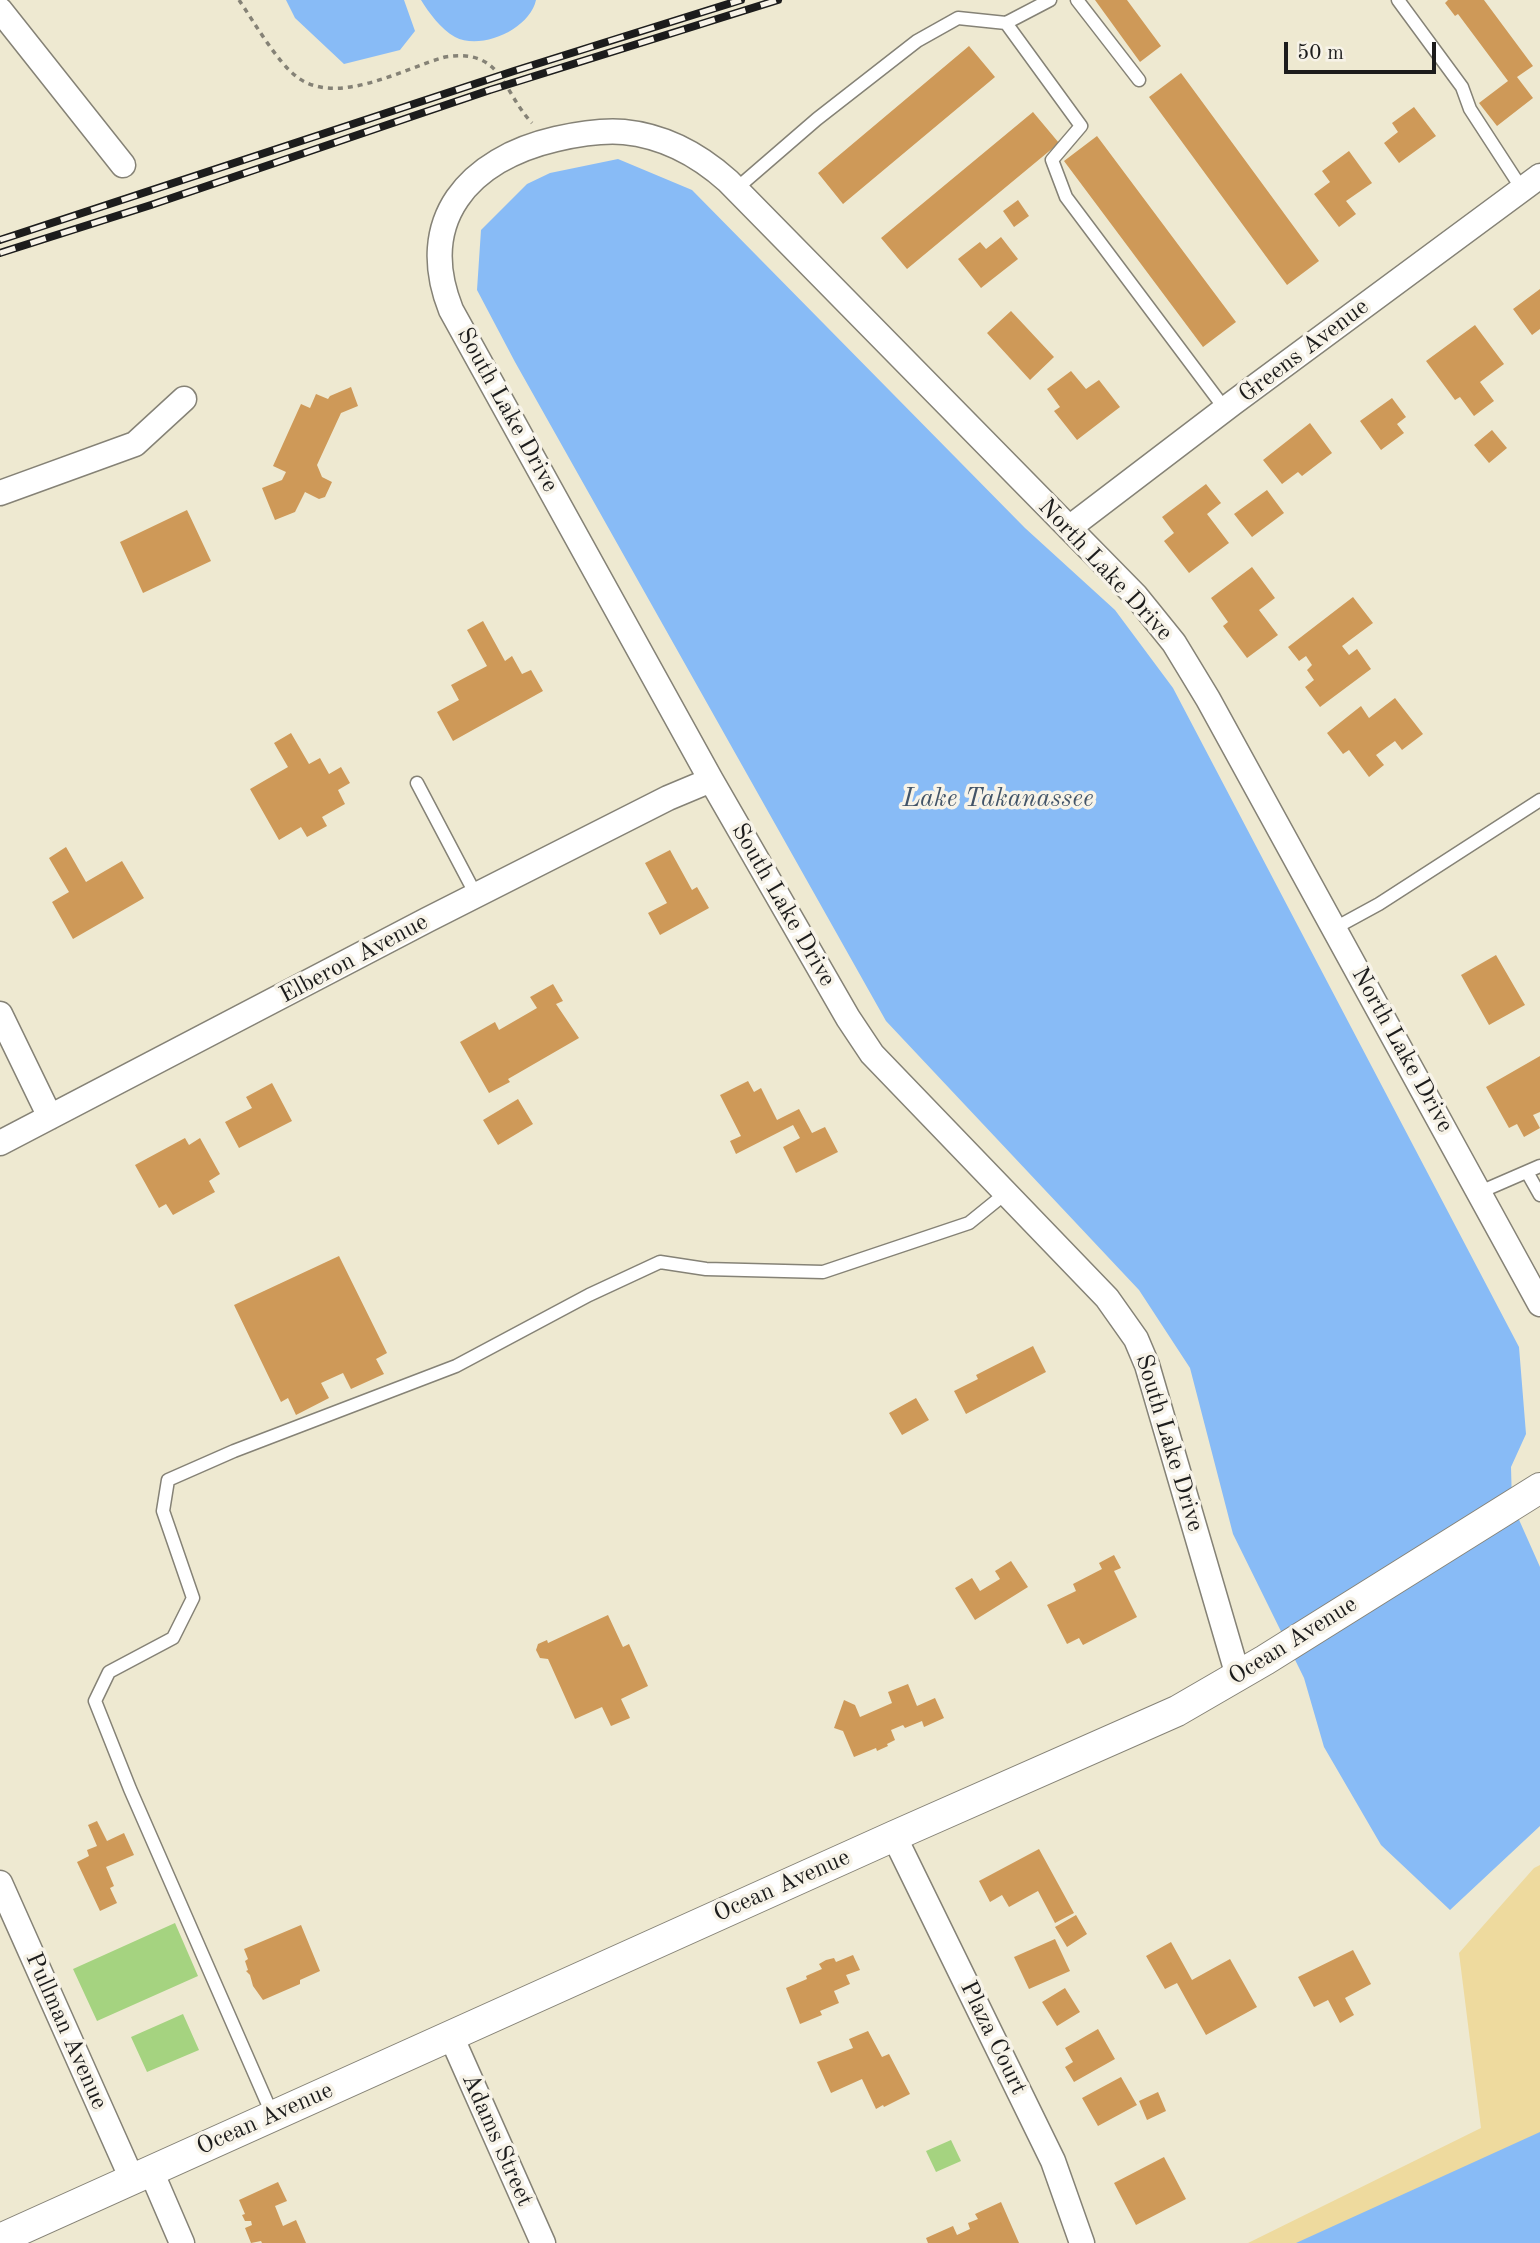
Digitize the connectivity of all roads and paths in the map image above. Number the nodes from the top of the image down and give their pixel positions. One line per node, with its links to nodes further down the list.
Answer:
1 (239, 0): 8 (path)
2 (1050, 0): 6 (lane)
3 (1077, 0): 7 (lane)
4 (1398, 0): 10 (lane)
5 (0, 10): 9 (street)
6 (1006, 23): 11 (lane); 13 (lane)
7 (1139, 80)
8 (555, 140): 11 (street, North Lake Drive); 16 (street, South Lake Drive)
9 (123, 165)
10 (1531, 182): 13 (street, Greens Avenue)
11 (736, 188): 15 (street, North Lake Drive)
12 (184, 399): 14 (street)
13 (1224, 410): 15 (street, Greens Avenue)
14 (0, 493)
15 (1069, 528): 20 (street, North Lake Drive)
16 (711, 779): 19 (street, Elberon Avenue); 27 (street, South Lake Drive)
17 (417, 783): 19 (lane)
18 (1540, 800): 20 (lane)
19 (476, 895): 22 (street, Elberon Avenue)
20 (1335, 928): 26 (street, North Lake Drive)
21 (0, 1014): 22 (street)
22 (50, 1117): 23 (street, Elberon Avenue)
23 (0, 1143)
24 (1540, 1166): 25 (lane)
25 (1527, 1172): 26 (lane); 28 (lane)
26 (1480, 1192): 29 (street, North Lake Drive)
27 (1006, 1193): 31 (street, South Lake Drive); 35 (lane)
28 (1540, 1195)
29 (1540, 1304)
30 (1532, 1492): 31 (street, Ocean Avenue)
31 (1238, 1676): 32 (street, Ocean Avenue)
32 (894, 1836): 34 (street, Ocean Avenue); 40 (street, Plaza Court)
33 (0, 1884): 36 (street, Pullman Avenue)
34 (451, 2036): 35 (street, Ocean Avenue); 39 (street, Adams Street)
35 (273, 2116): 36 (street, Ocean Avenue)
36 (141, 2175): 37 (street, Ocean Avenue); 38 (street, Pullman Avenue)
37 (0, 2239)
38 (182, 2243)
39 (543, 2243)
40 (1082, 2243)

